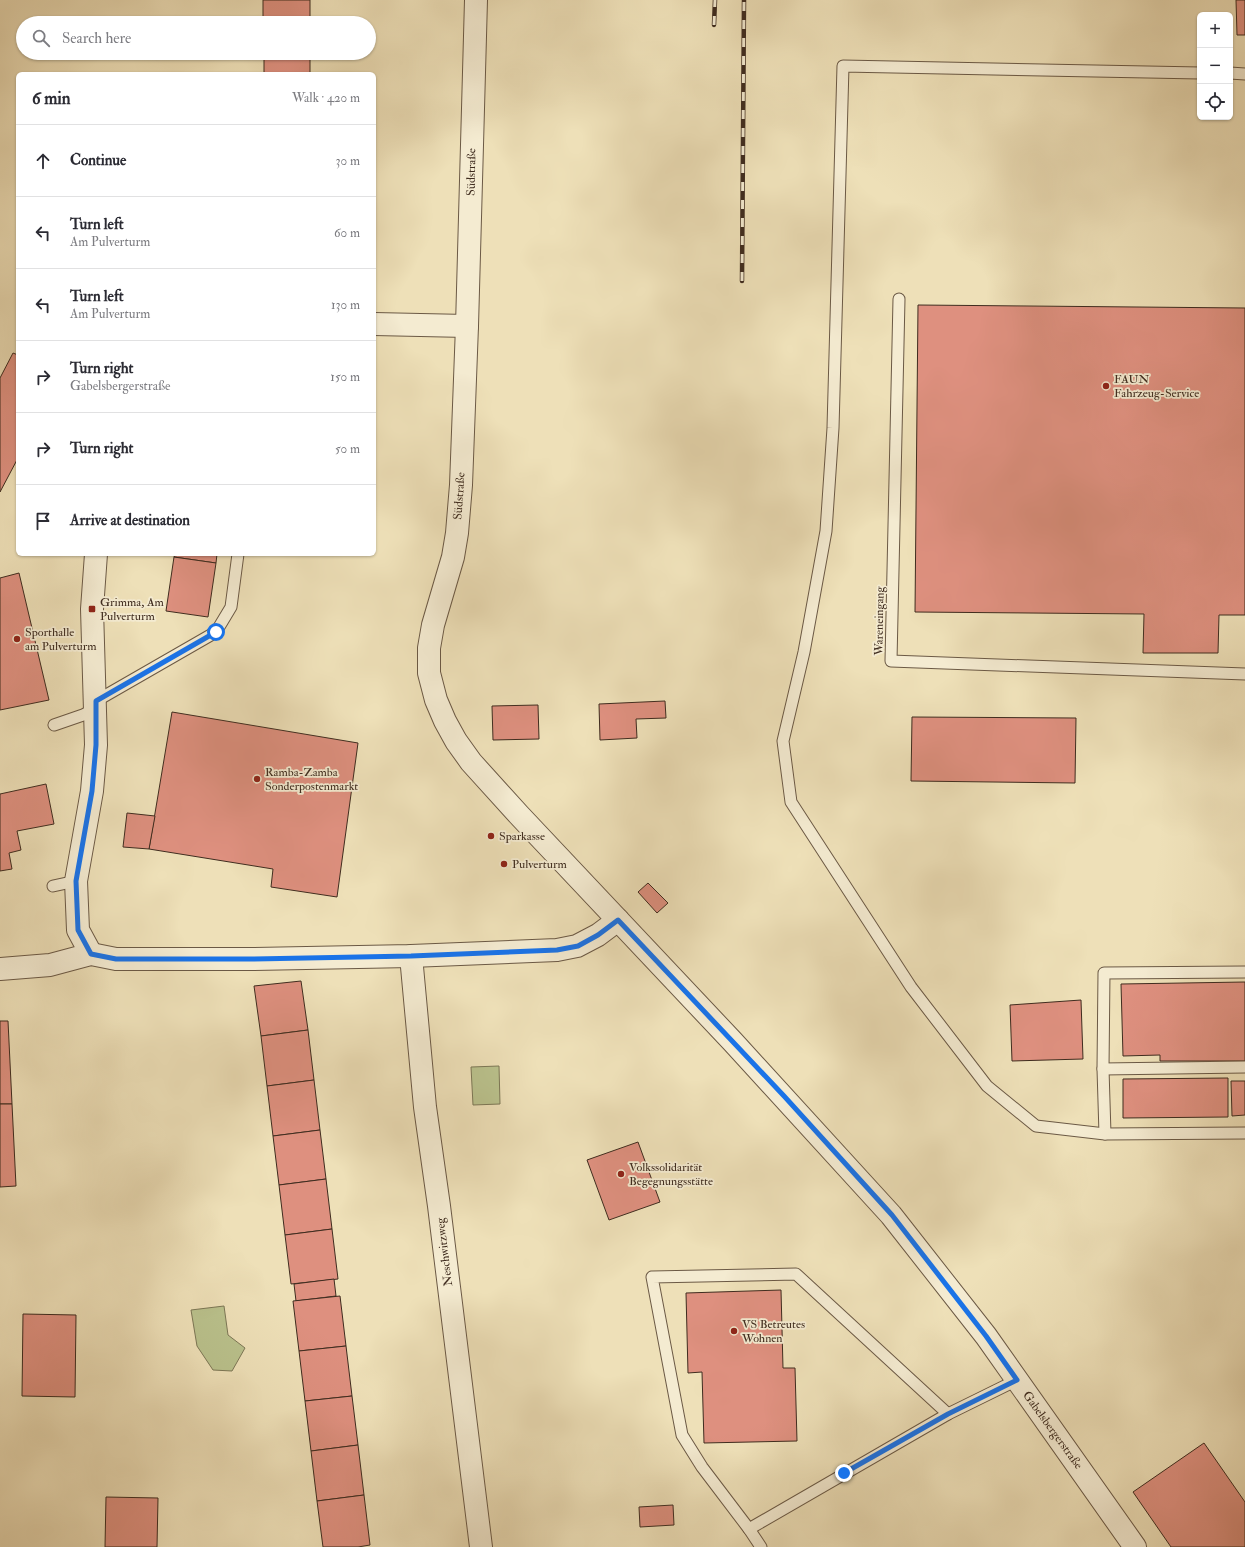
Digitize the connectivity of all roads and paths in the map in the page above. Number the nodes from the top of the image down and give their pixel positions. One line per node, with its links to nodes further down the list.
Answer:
1 (476, 0): 7 (street, Südstraße)
2 (1197, 73): 23 (lane)
3 (1233, 74): 4 (lane)
4 (1245, 74)
5 (899, 299): 10 (lane, Wareneingang)
6 (376, 324): 7 (street)
7 (467, 326): 15 (street, Südstraße)
8 (96, 556): 11 (street)
9 (238, 556): 11 (lane)
10 (1245, 674)
11 (96, 704): 12 (lane); 13 (street)
12 (54, 725)
13 (76, 881): 14 (lane); 16 (street)
14 (53, 886)
15 (618, 920): 17 (street); 24 (street, Gabelsbergerstraße)
16 (91, 954): 17 (street); 18 (street)
17 (411, 956): 27 (street, Neschwitzweg)
18 (0, 969)
19 (1245, 972): 21 (lane)
20 (1245, 1067): 21 (lane)
21 (1103, 1069): 23 (lane)
22 (1245, 1133): 23 (lane)
23 (1105, 1134)
24 (1017, 1380): 25 (lane); 29 (street, Gabelsbergerstraße)
25 (948, 1414): 26 (lane); 26 (lane)
26 (749, 1529): 28 (lane)
27 (481, 1547)
28 (761, 1547)
29 (1135, 1547)

